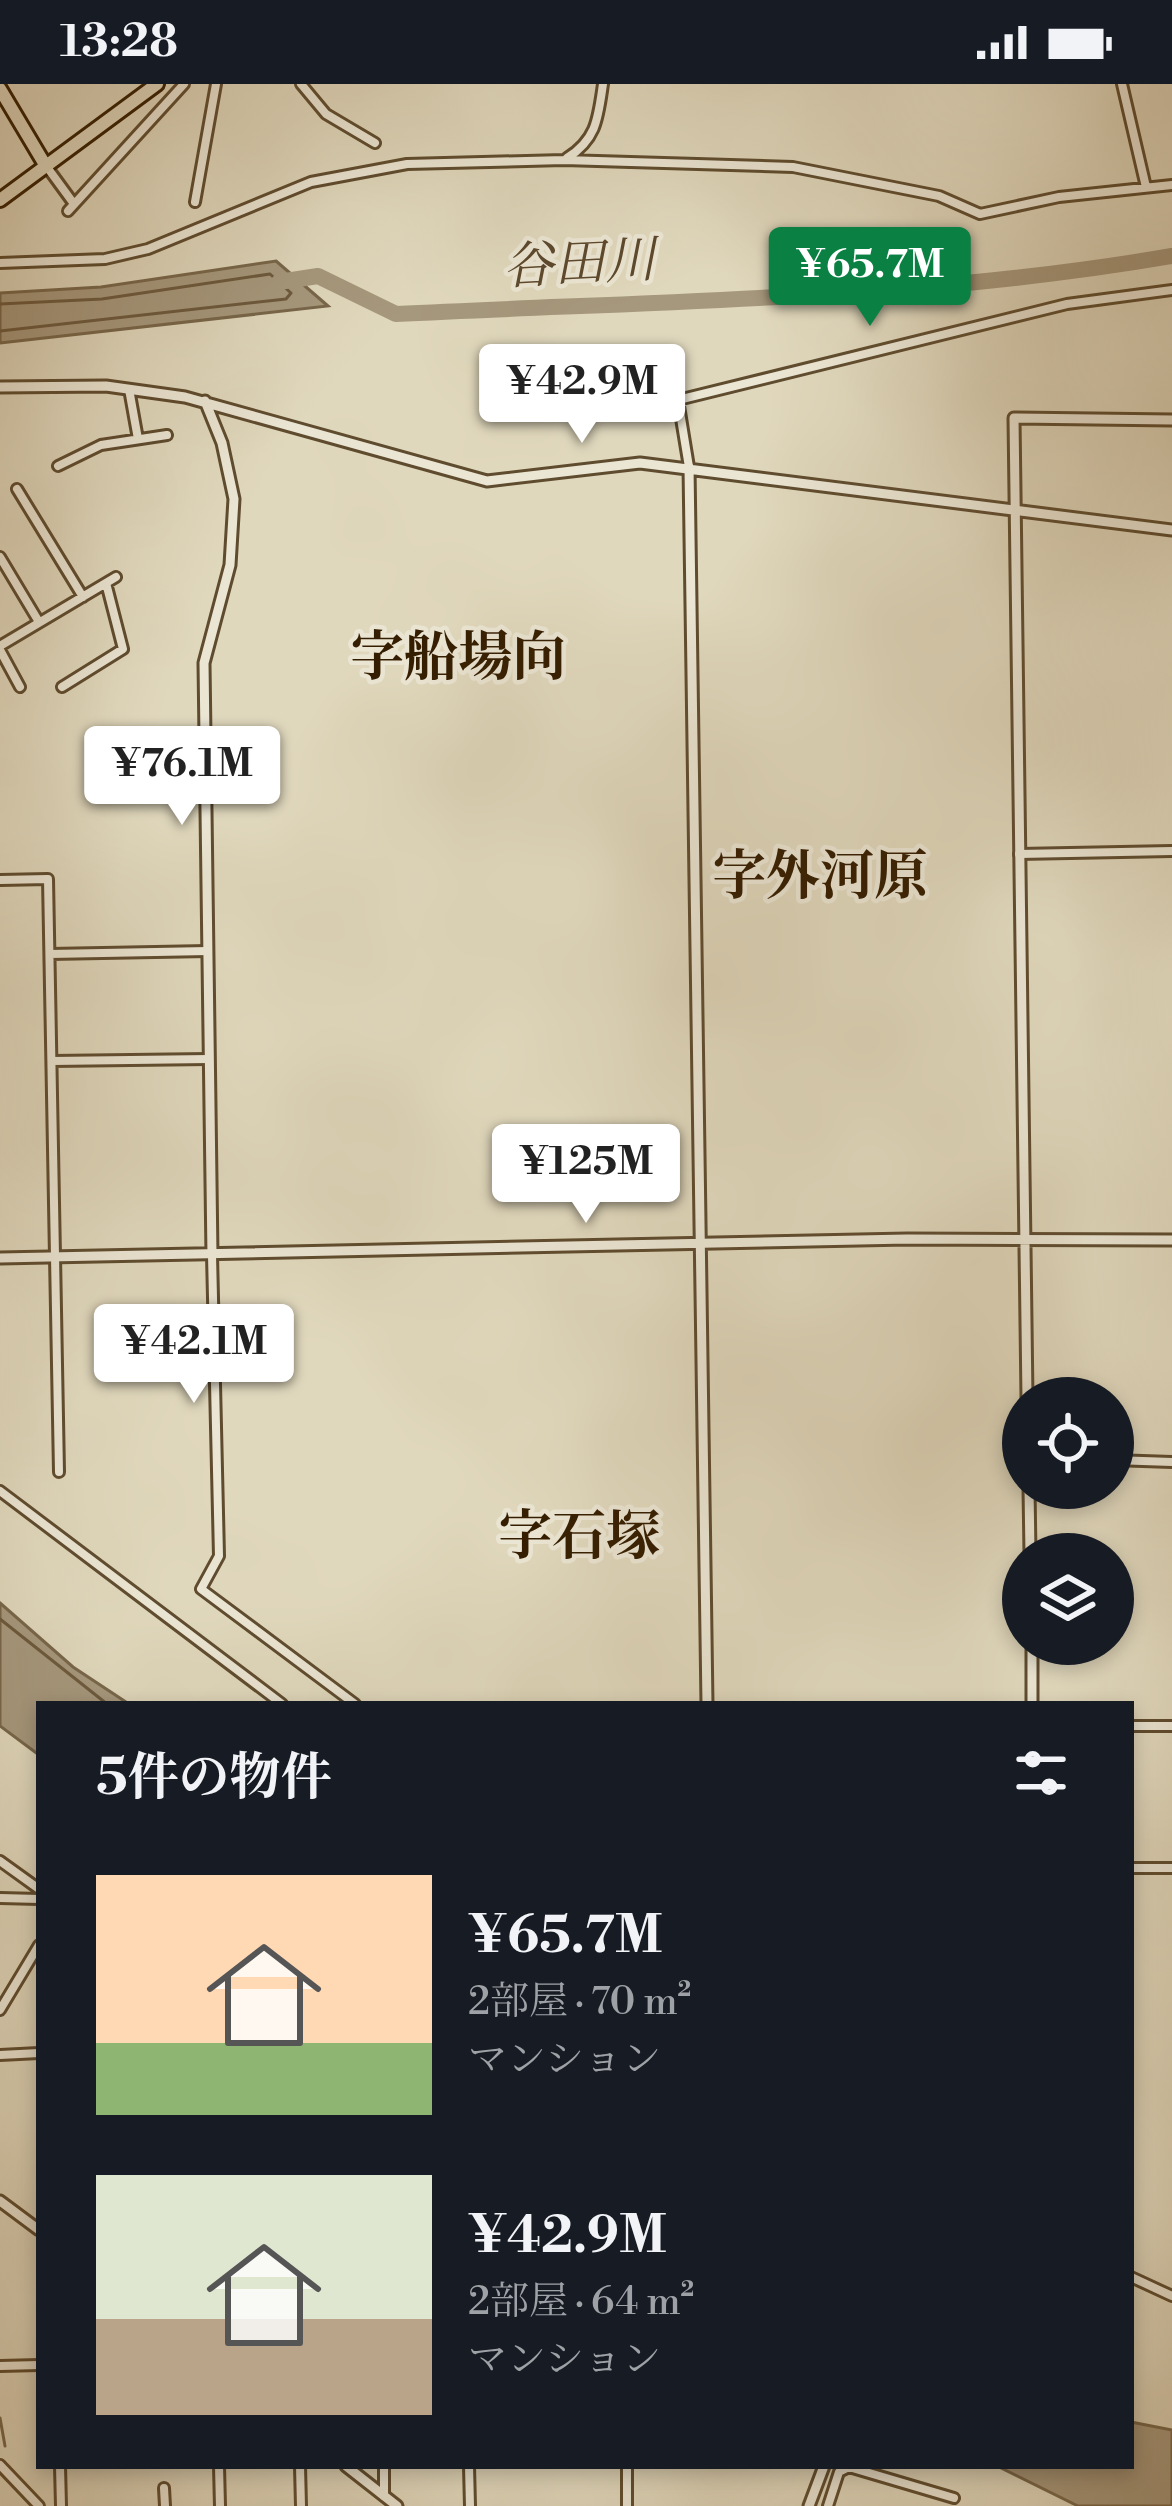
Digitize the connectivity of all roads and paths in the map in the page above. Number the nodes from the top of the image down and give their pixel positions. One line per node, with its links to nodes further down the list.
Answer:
1 (157, 84): 10 (main road)
2 (184, 84): 10 (street)
3 (216, 84): 14 (street)
4 (301, 84): 8 (street)
5 (603, 84): 9 (street)
6 (1122, 84): 12 (street)
7 (2, 98): 10 (main road)
8 (374, 143)
9 (565, 160): 12 (street); 15 (street)
10 (44, 164): 13 (main road)
11 (1172, 185): 12 (street)
12 (1146, 188)
13 (0, 200)
14 (195, 202)
15 (0, 262)
16 (1172, 290): 24 (street)
17 (0, 387): 18 (street)
18 (129, 388): 19 (street); 22 (street)
19 (205, 401): 24 (street); 39 (street)
20 (1172, 420): 26 (street)
21 (167, 435): 22 (street)
22 (138, 440): 23 (street)
23 (58, 466)
24 (689, 467): 26 (street); 45 (street)
25 (17, 489): 31 (street)
26 (1014, 508): 27 (street); 37 (street)
27 (1172, 530)
28 (0, 557): 32 (street)
29 (116, 577): 30 (street)
30 (106, 583): 31 (street); 34 (street)
31 (82, 597): 32 (street)
32 (39, 622): 33 (street)
33 (0, 648): 35 (street)
34 (62, 686)
35 (20, 687)
36 (1172, 851): 37 (street)
37 (1018, 854): 43 (street)
38 (0, 880): 40 (street)
39 (208, 951): 40 (street); 41 (street)
40 (50, 954): 42 (street)
41 (209, 1059): 42 (street); 46 (street)
42 (52, 1061): 47 (street)
43 (1024, 1240): 44 (street); 45 (street); 49 (street)
44 (1172, 1240)
45 (702, 1246): 46 (street); 57 (street)
46 (212, 1255): 47 (street); 56 (street)
47 (55, 1257): 48 (street); 52 (street)
48 (0, 1258)
49 (1027, 1377)
50 (1134, 1461): 51 (street)
51 (1172, 1462)
52 (59, 1472)
53 (0, 1491): 55 (street)
54 (1031, 1665): 58 (street)
55 (278, 1701)
56 (352, 1701)
57 (707, 1701)
58 (1032, 1701)
59 (1134, 1726): 60 (street)
60 (1172, 1726)
61 (0, 1861): 64 (street)
62 (1134, 1868): 63 (street)
63 (1172, 1868)
64 (36, 1887)
65 (0, 1898): 66 (street)
66 (36, 1899)
67 (36, 1950): 68 (street)
68 (0, 2010)
69 (0, 2054): 70 (street)
70 (36, 2054)
71 (0, 2201): 72 (street)
72 (36, 2228)
73 (1134, 2278): 74 (street)
74 (1172, 2296)
75 (36, 2365): 76 (street)
76 (0, 2366)
77 (0, 2466): 92 (street)
78 (61, 2469): 93 (street)
79 (219, 2469): 95 (street)
80 (300, 2469): 96 (street)
81 (350, 2469): 89 (street)
82 (384, 2469): 89 (street)
83 (469, 2469): 97 (street)
84 (627, 2469): 98 (street)
85 (823, 2469): 99 (street)
86 (845, 2469): 100 (street)
87 (856, 2469): 90 (street)
88 (164, 2488): 94 (street)
89 (384, 2495): 91 (street)
90 (954, 2498)
91 (395, 2505)
92 (39, 2506)
93 (61, 2506)
94 (165, 2506)
95 (220, 2506)
96 (301, 2506)
97 (470, 2506)
98 (627, 2506)
99 (809, 2506)
100 (827, 2506)

